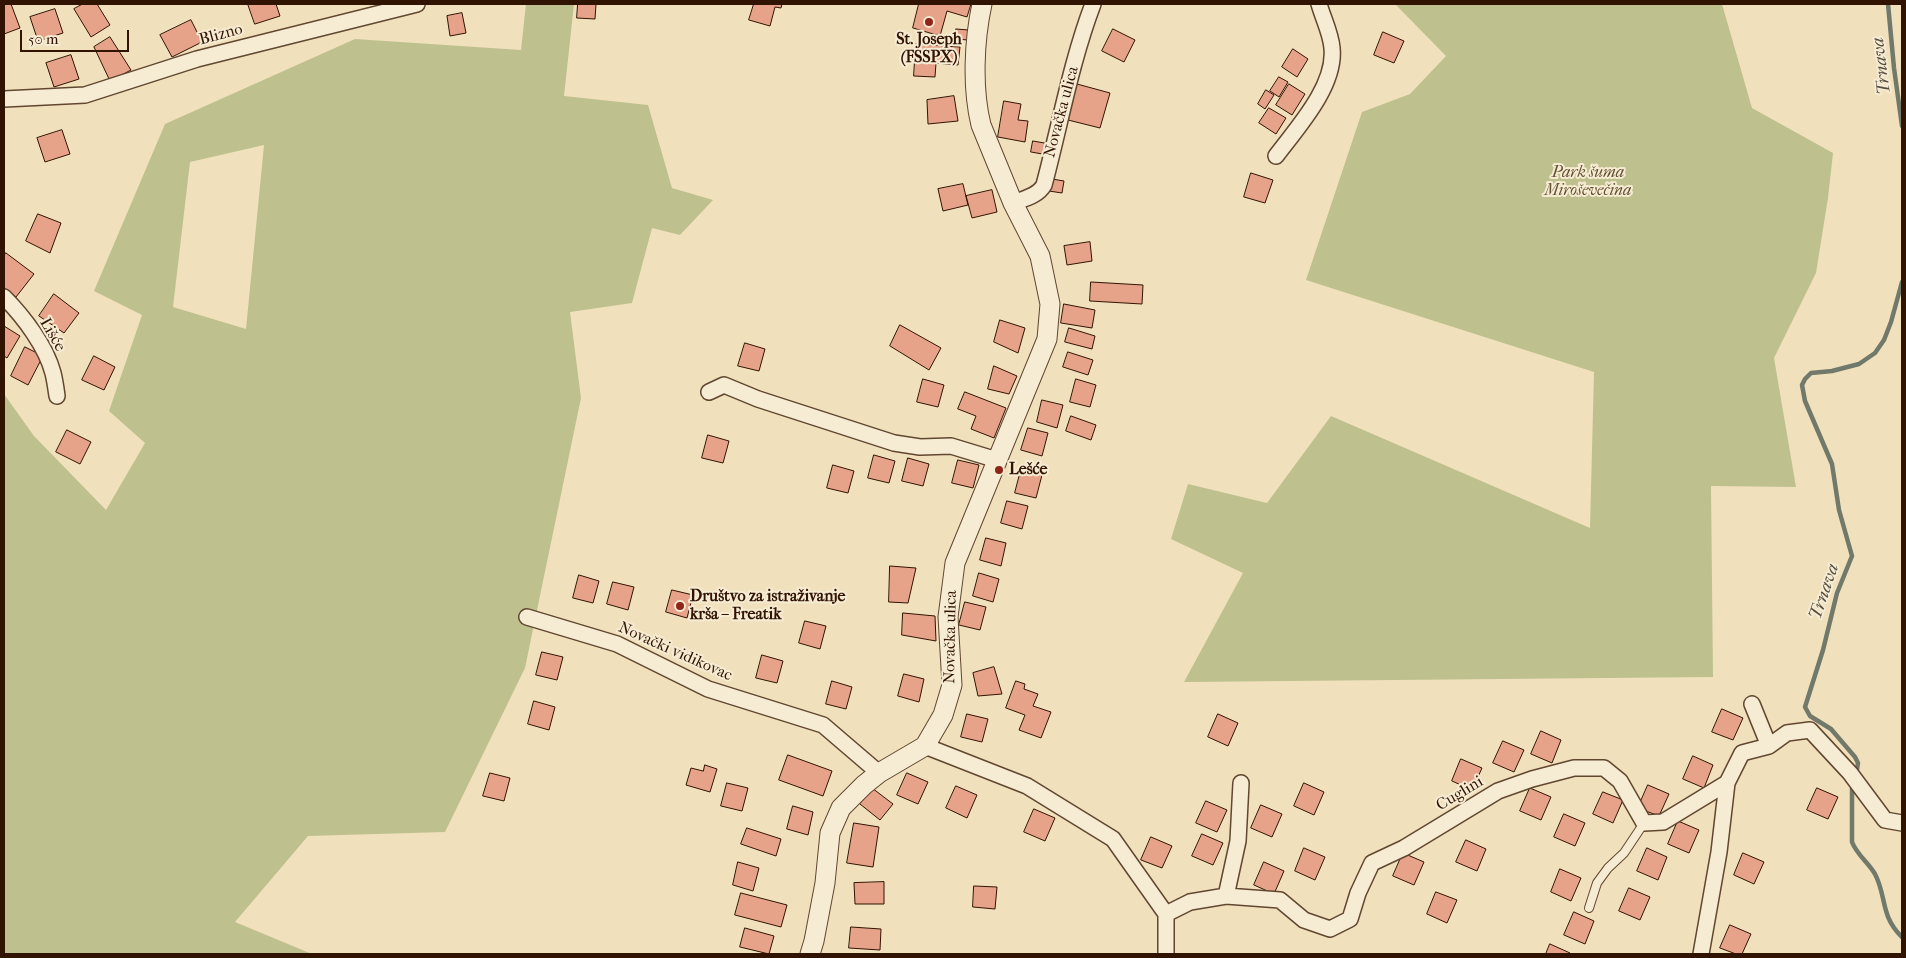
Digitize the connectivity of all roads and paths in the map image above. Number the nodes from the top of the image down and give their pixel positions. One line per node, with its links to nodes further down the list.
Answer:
1 (417, 4): 5 (street, Blizno)
2 (982, 4): 7 (street, Novačka ulica)
3 (1093, 4): 7 (street, Novačka ulica)
4 (1319, 4): 6 (street)
5 (4, 99)
6 (1276, 156)
7 (1013, 203): 11 (street, Novačka ulica)
8 (4, 297): 10 (street, Lišće)
9 (709, 392): 11 (street)
10 (57, 396)
11 (997, 460): 14 (street, Novačka ulica)
12 (527, 617): 16 (street, Novački vidikovac)
13 (1752, 704): 15 (street)
14 (925, 746): 16 (street, Novačka ulica); 23 (street)
15 (1769, 746): 18 (street); 20 (street)
16 (879, 773): 24 (street, Novačka ulica)
17 (1241, 783): 21 (street)
18 (1727, 783): 19 (street); 26 (street)
19 (1644, 823): 21 (street, Cuglini); 22 (lane)
20 (1902, 823)
21 (1226, 896): 23 (street, Cuglini)
22 (1589, 908)
23 (1166, 914): 25 (street)
24 (810, 954)
25 (1166, 954)
26 (1701, 954)

